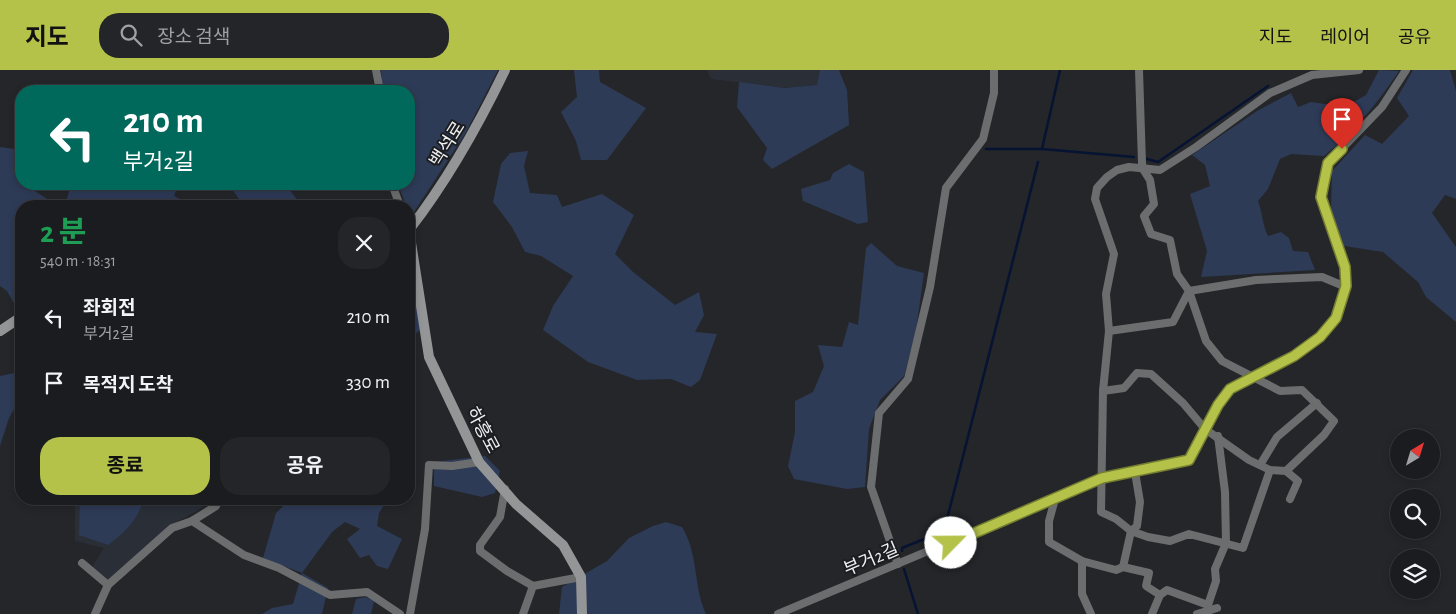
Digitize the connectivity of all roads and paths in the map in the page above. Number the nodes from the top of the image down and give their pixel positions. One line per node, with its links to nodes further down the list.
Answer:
1 (376, 70): 7 (street)
2 (505, 70): 9 (street, 백석로)
3 (994, 70): 36 (street)
4 (1139, 70): 8 (street)
5 (1359, 70): 8 (street)
6 (1406, 70): 11 (street, 부거2길)
7 (379, 85)
8 (1142, 169): 12 (street); 15 (street)
9 (415, 222)
10 (415, 268): 21 (street, 하흥로)
11 (1346, 286): 12 (street); 16 (street, 부거2길)
12 (1189, 291): 15 (street); 16 (street)
13 (15, 321): 14 (street)
14 (0, 331)
15 (1109, 332): 17 (street)
16 (1254, 376): 18 (street); 19 (street, 부거2길)
17 (1103, 391): 19 (street); 26 (street)
18 (1317, 403): 22 (street); 25 (street)
19 (1205, 428): 20 (street); 24 (street, 부거2길)
20 (1218, 436): 22 (street); 33 (street)
21 (479, 462): 27 (street, 하흥로); 45 (street)
22 (1260, 465): 23 (street)
23 (1270, 470): 25 (street); 33 (street)
24 (1135, 472): 26 (street, 부거2길); 32 (street)
25 (1286, 472): 29 (street)
26 (1102, 478): 28 (street, 부거2길); 32 (street)
27 (505, 489): 38 (street, 하흥로); 40 (street)
28 (1055, 499): 34 (street); 36 (street, 부거2길)
29 (1290, 499)
30 (216, 505): 31 (street)
31 (192, 521): 39 (street); 44 (street)
32 (1131, 531): 33 (street); 37 (street)
33 (1226, 543): 42 (street)
34 (1082, 561): 37 (street); 49 (street)
35 (82, 562): 39 (street)
36 (898, 564): 48 (street, 부거2길)
37 (1123, 567): 41 (street)
38 (581, 577): 40 (street); 47 (street, 하흥로)
39 (108, 585): 43 (street)
40 (533, 586): 46 (street)
41 (1160, 595): 42 (street); 50 (street)
42 (1212, 608): 51 (street)
43 (95, 614)
44 (400, 614)
45 (410, 614)
46 (523, 614)
47 (582, 614)
48 (778, 614)
49 (1091, 614)
50 (1152, 614)
51 (1196, 614)

